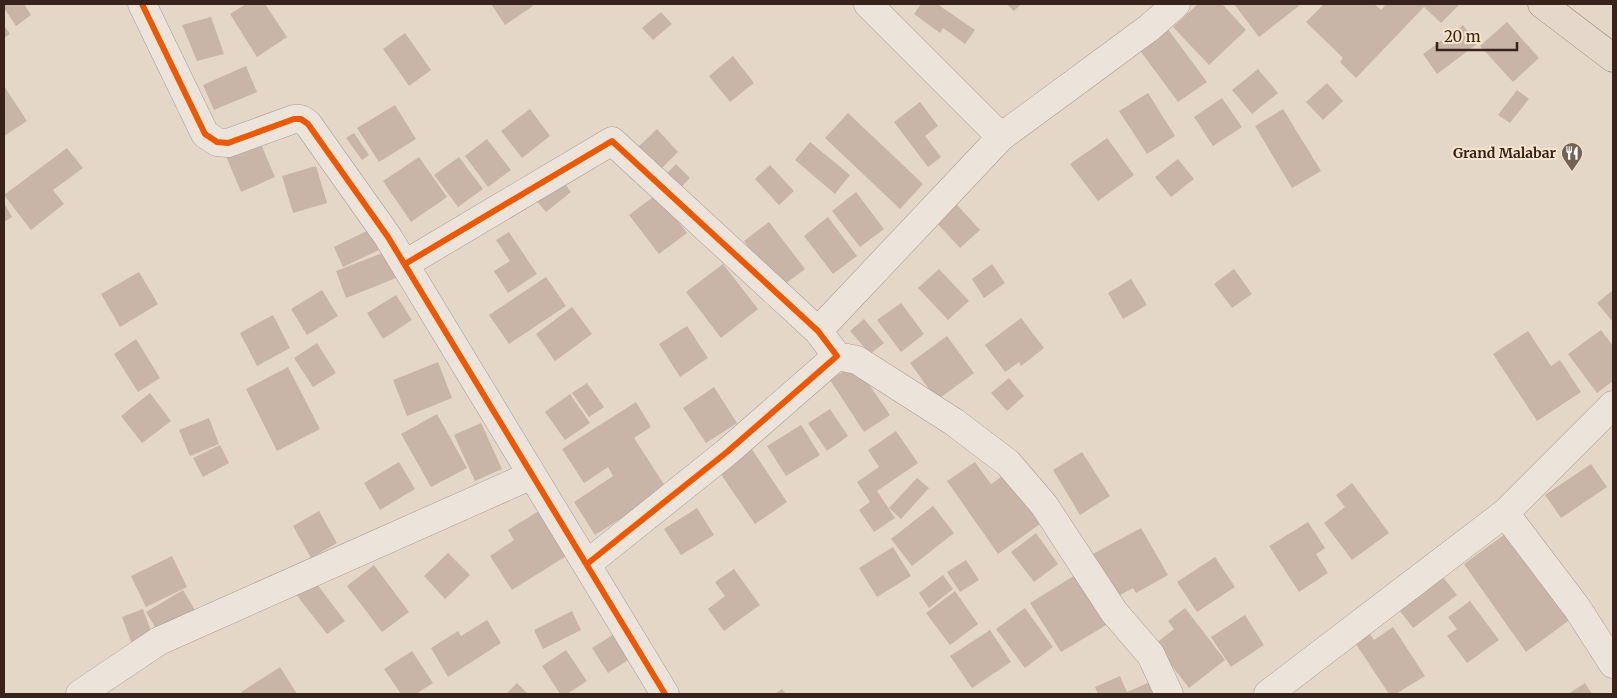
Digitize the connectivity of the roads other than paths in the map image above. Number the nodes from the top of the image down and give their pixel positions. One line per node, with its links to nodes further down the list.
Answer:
1 (142, 4): 7 (street)
2 (868, 4): 6 (street)
3 (1176, 4): 6 (street)
4 (1542, 4): 5 (main road)
5 (1613, 58)
6 (1001, 137): 8 (street)
7 (405, 264): 8 (street); 11 (street)
8 (818, 331): 9 (street)
9 (837, 356): 13 (street); 17 (street)
10 (1613, 405): 12 (street)
11 (532, 474): 13 (street); 15 (street)
12 (1505, 513): 14 (street); 18 (street)
13 (587, 564): 16 (street)
14 (1613, 664)
15 (80, 694)
16 (664, 694)
17 (1170, 694)
18 (1268, 694)

